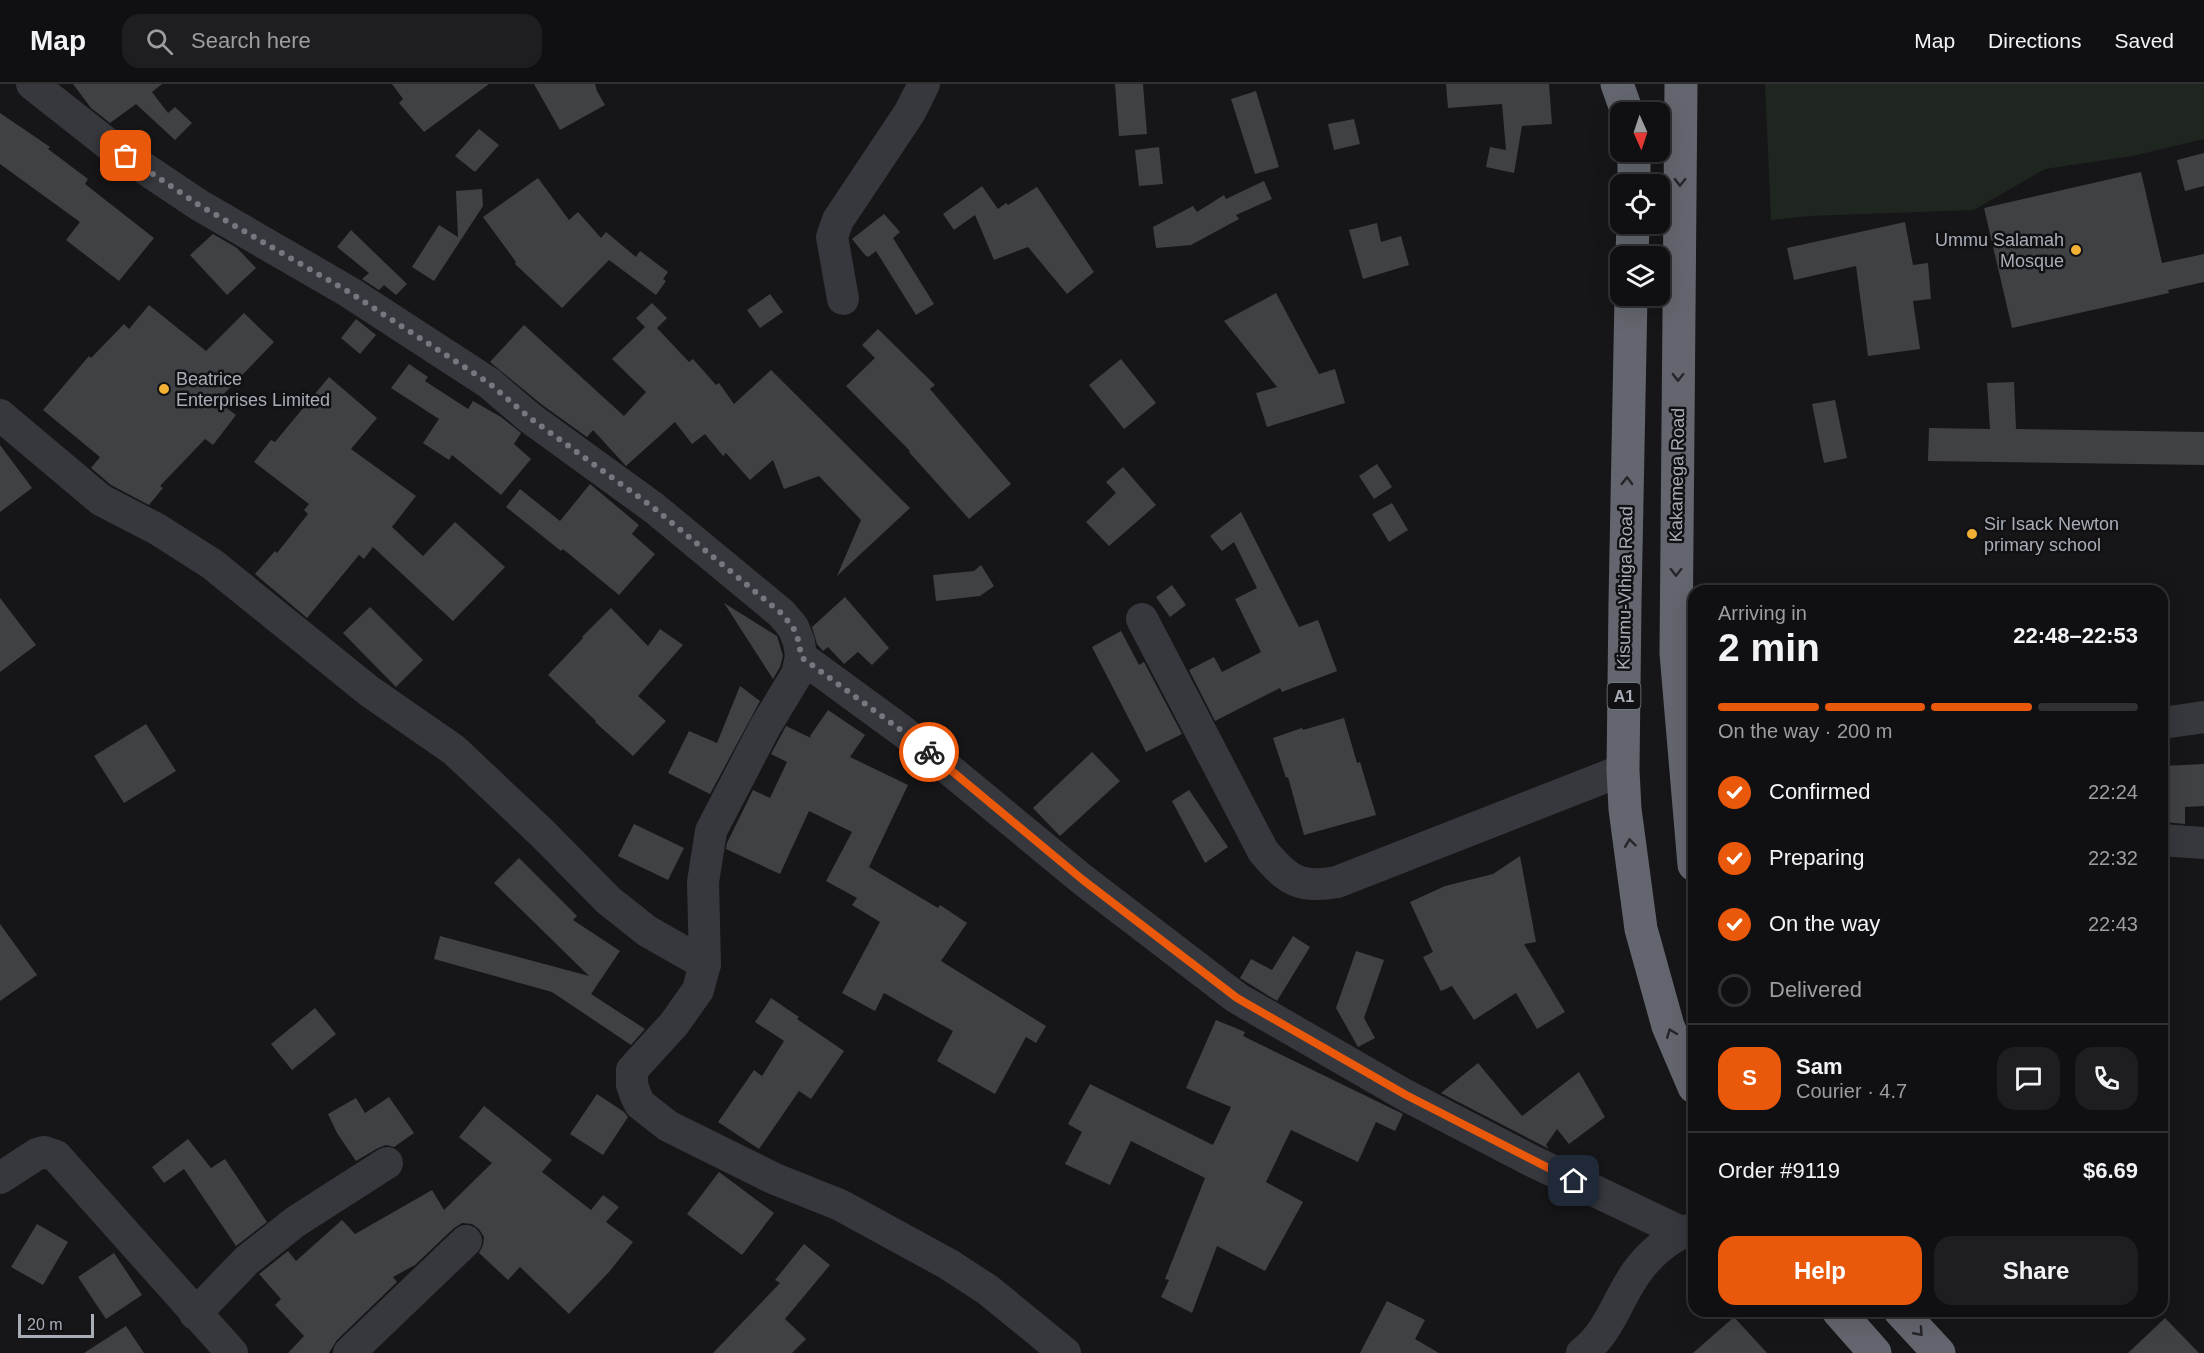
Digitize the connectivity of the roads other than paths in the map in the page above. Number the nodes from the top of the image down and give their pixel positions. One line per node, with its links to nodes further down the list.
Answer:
1 (32, 84): 14 (street)
2 (924, 84): 10 (street)
3 (1617, 84): 7 (highway)
4 (1636, 84): 8 (highway)
5 (1681, 84): 9 (highway, Kakamega Road)
6 (1704, 84): 9 (highway)
7 (1623, 102)
8 (1635, 102)
9 (1681, 124): 18 (highway, Kakamega Road, one-way to 18)
10 (843, 298)
11 (1631, 306): 17 (highway, Kisumu-Vihiga Road / A1, one-way to 11)
12 (0, 415): 21 (street)
13 (1142, 620): 17 (street)
14 (801, 657): 21 (street); 25 (street)
15 (2204, 717): 16 (street)
16 (2168, 722)
17 (1623, 770): 22 (highway, Kisumu-Vihiga Road / A1, one-way to 17)
18 (1688, 784)
19 (2168, 840): 20 (street)
20 (2204, 843)
21 (705, 964): 32 (street)
22 (1688, 1073)
23 (387, 1163): 27 (street)
24 (0, 1178): 27 (street)
25 (1687, 1230): 33 (street)
26 (466, 1241): 31 (street)
27 (195, 1314): 30 (street)
28 (1843, 1317): 34 (highway)
29 (1906, 1317): 35 (highway, one-way to 35)
30 (232, 1353)
31 (349, 1353)
32 (1065, 1353)
33 (1582, 1353)
34 (1875, 1353)
35 (1939, 1353)

